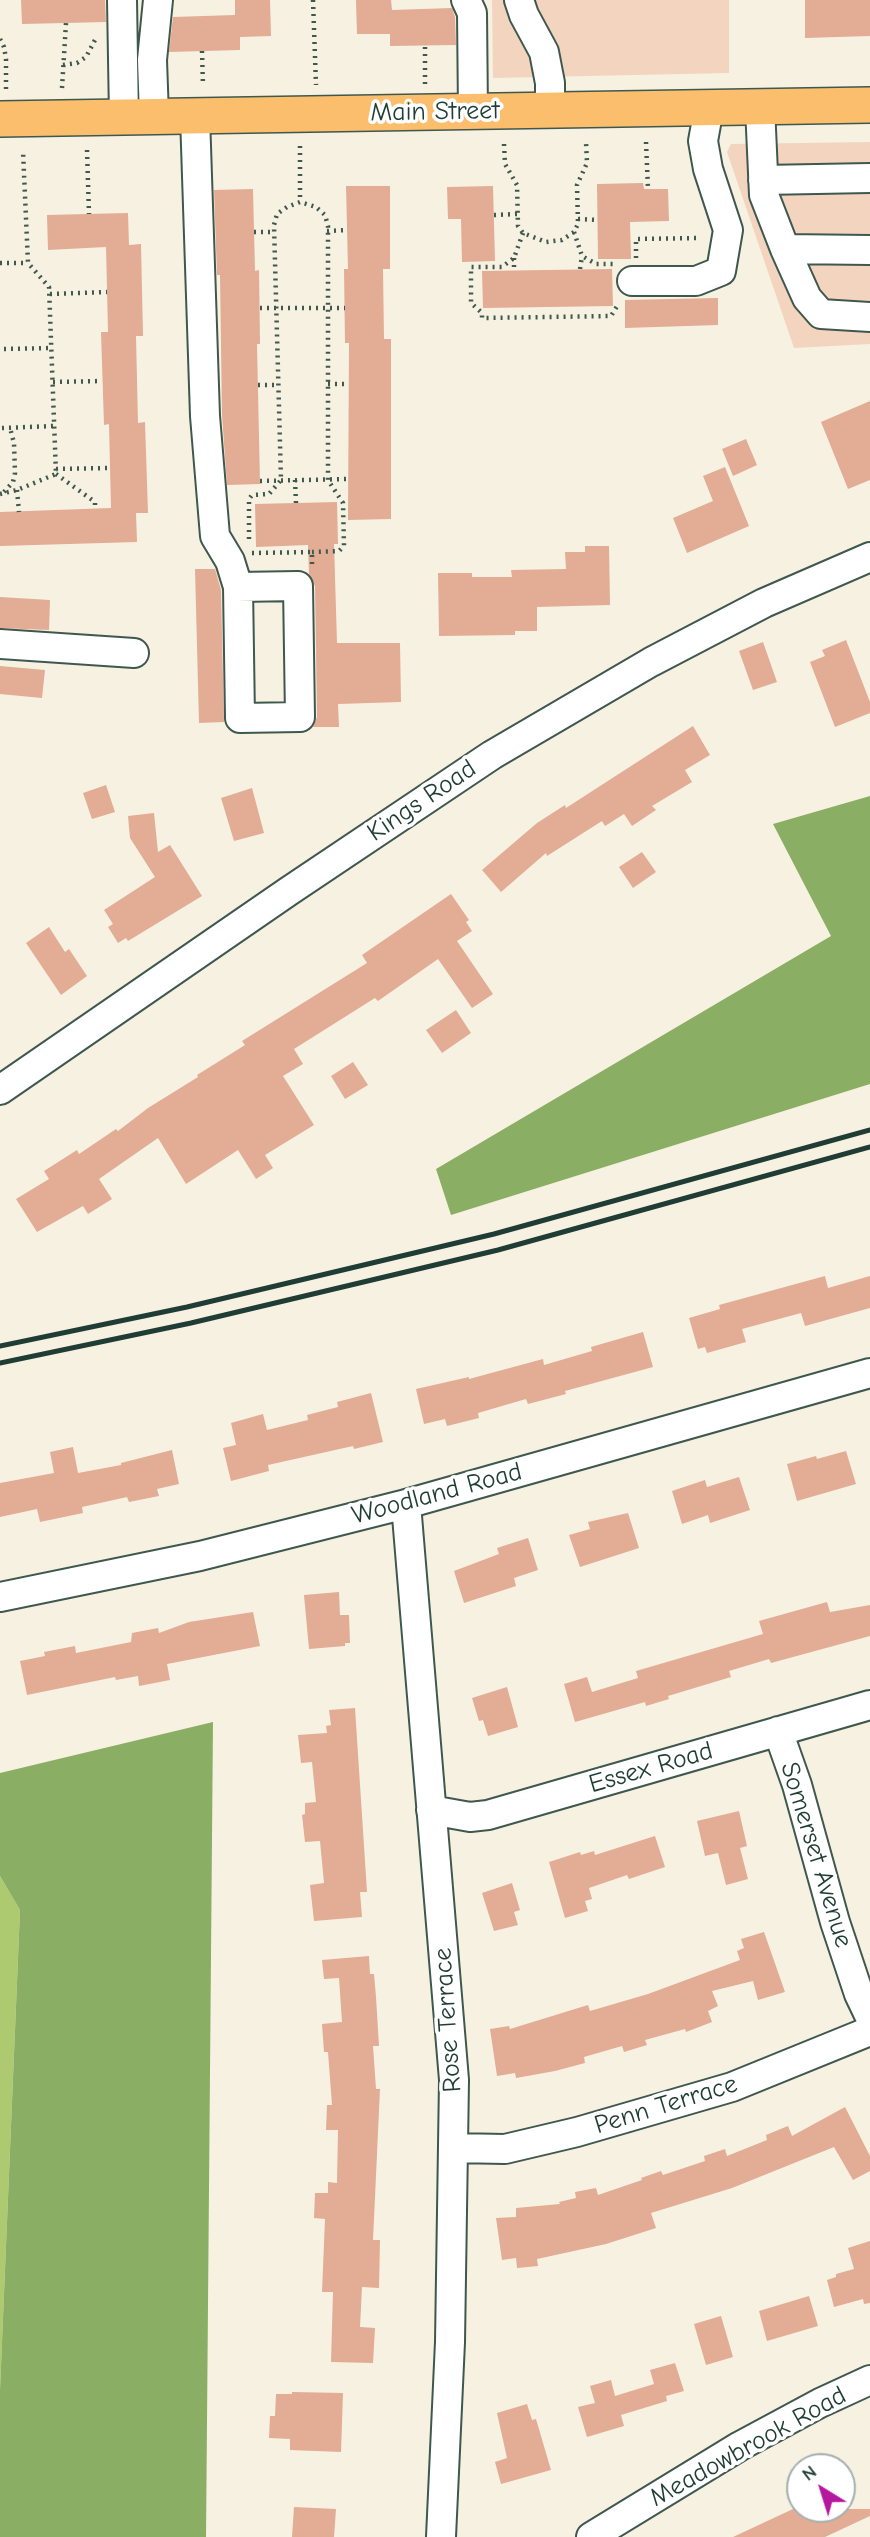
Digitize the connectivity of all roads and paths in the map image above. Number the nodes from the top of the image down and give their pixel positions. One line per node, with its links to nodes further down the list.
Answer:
1 (122, 0): 20 (street)
2 (158, 0): 20 (street)
3 (313, 0): 11 (path)
4 (466, 0): 19 (street)
5 (519, 0): 18 (street)
6 (66, 23): 12 (path)
7 (0, 39): 14 (path)
8 (425, 46): 10 (path)
9 (202, 51): 13 (path)
10 (425, 85)
11 (316, 86)
12 (62, 88)
13 (199, 102): 19 (main road, Main Street); 20 (main road, Main Street); 86 (street)
14 (3, 104): 20 (main road, Main Street)
15 (870, 105): 16 (main road, Main Street)
16 (760, 107): 17 (main road, Main Street); 28 (street)
17 (709, 108): 18 (main road, Main Street); 51 (street)
18 (550, 110): 19 (main road, Main Street)
19 (473, 112)
20 (139, 116)
21 (586, 142): 34 (path)
22 (646, 142): 29 (path)
23 (504, 144): 32 (path)
24 (300, 146): 30 (path)
25 (23, 150): 48 (path)
26 (87, 150): 31 (path)
27 (870, 178): 28 (street)
28 (763, 180): 43 (street)
29 (648, 189)
30 (300, 202): 37 (path); 39 (path)
31 (89, 214)
32 (518, 214): 33 (path); 41 (path)
33 (494, 215)
34 (578, 219): 35 (path); 40 (path)
35 (597, 220)
36 (347, 230): 37 (path)
37 (327, 231): 57 (path)
38 (254, 232): 39 (path)
39 (274, 232): 56 (path)
40 (574, 232): 41 (path); 45 (path)
41 (523, 233): 46 (path)
42 (707, 238): 51 (path)
43 (785, 249): 44 (street); 58 (street)
44 (870, 250)
45 (582, 256): 49 (path); 51 (path)
46 (514, 258): 50 (path); 51 (path)
47 (0, 263): 48 (path)
48 (28, 263): 53 (path)
49 (580, 269)
50 (514, 271)
51 (627, 278)
52 (107, 292): 53 (path)
53 (50, 295): 59 (path)
54 (345, 307): 57 (path)
55 (260, 308): 56 (path)
56 (276, 308): 57 (path); 66 (path)
57 (328, 308): 63 (path)
58 (870, 317)
59 (52, 348): 60 (path); 62 (path)
60 (4, 349)
61 (103, 381): 62 (path)
62 (53, 382): 67 (path)
63 (328, 384): 64 (path); 75 (path)
64 (349, 384)
65 (258, 385): 66 (path)
66 (278, 385): 73 (path)
67 (54, 426): 69 (path); 71 (path)
68 (2, 428): 69 (path)
69 (10, 428): 78 (path)
70 (110, 468): 71 (path)
71 (56, 472): 77 (path); 80 (path)
72 (348, 479): 75 (path)
73 (281, 480): 74 (path); 76 (path); 82 (path)
74 (295, 480): 75 (path); 79 (path)
75 (328, 480): 83 (path)
76 (260, 481)
77 (17, 490): 78 (path); 81 (path)
78 (2, 493)
79 (296, 503)
80 (95, 509)
81 (19, 512)
82 (249, 540)
83 (312, 552): 85 (path); 86 (path)
84 (870, 557): 89 (street, Kings Road)
85 (305, 578): 86 (street); 86 (street)
86 (237, 587)
87 (0, 644): 88 (street)
88 (134, 653)
89 (0, 1090)
90 (870, 1373): 91 (street, Woodland Road)
91 (406, 1504): 92 (street, Woodland Road); 95 (street, Rose Terrace)
92 (0, 1598)
93 (870, 1705): 94 (street, Essex Road)
94 (778, 1731): 95 (street, Essex Road); 96 (street, Somerset Avenue)
95 (431, 1810): 98 (street, Rose Terrace)
96 (870, 2017)
97 (870, 2031): 98 (street, Penn Terrace)
98 (454, 2148): 100 (street, Rose Terrace)
99 (870, 2381): 101 (street, Meadowbrook Road)
100 (441, 2537)
101 (591, 2537)

